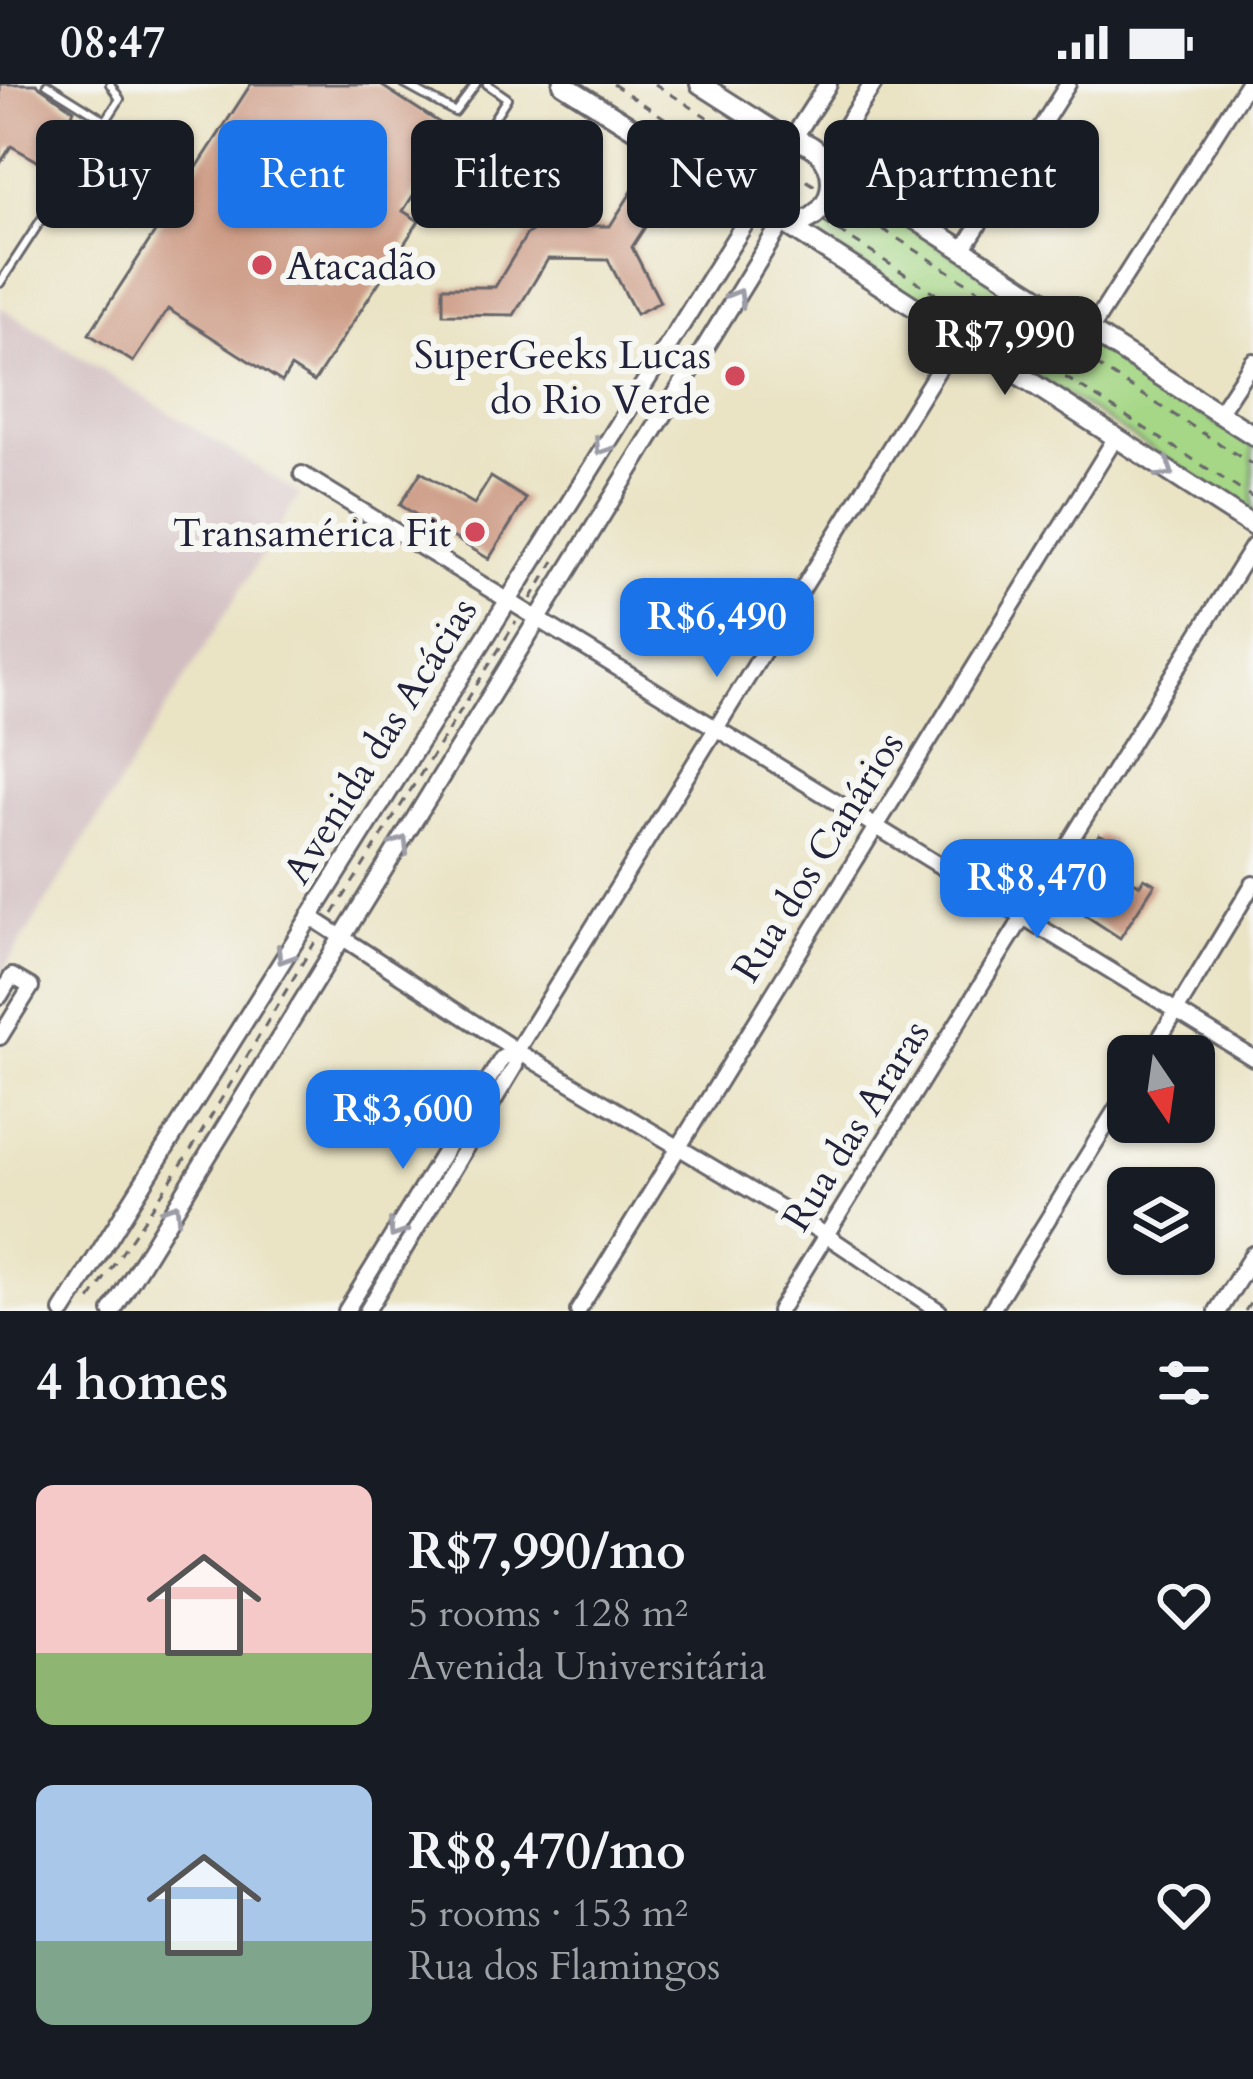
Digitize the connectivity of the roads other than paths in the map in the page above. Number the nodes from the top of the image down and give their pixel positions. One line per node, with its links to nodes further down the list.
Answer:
1 (46, 84): 12 (lane)
2 (110, 84): 13 (lane)
3 (404, 84): 4 (lane)
4 (476, 84)
5 (487, 84): 14 (lane)
6 (563, 84): 17 (main road)
7 (700, 84): 15 (main road)
8 (828, 84): 18 (street)
9 (873, 84): 16 (street)
10 (1068, 84): 26 (street)
11 (1247, 84): 28 (street)
12 (104, 120)
13 (107, 120)
14 (493, 120)
15 (758, 120)
16 (851, 120)
17 (627, 125)
18 (800, 125)
19 (824, 202): 20 (main road)
20 (800, 216)
21 (36, 228): 27 (lane)
22 (760, 228): 37 (street, Avenida das Acácias, one-way to 37)
23 (762, 228): 38 (street, Avenida das Acácias, one-way to 23)
24 (789, 228): 29 (main road)
25 (929, 228): 26 (main road)
26 (963, 250): 28 (main road)
27 (0, 283)
28 (1090, 331): 31 (main road)
29 (959, 336): 33 (main road); 39 (street)
30 (1253, 362): 31 (street)
31 (1219, 413): 32 (main road)
32 (1253, 435)
33 (1116, 437): 35 (main road, one-way to 35); 40 (street, Rua dos Canários)
34 (302, 474): 37 (street)
35 (1253, 526)
36 (1253, 546): 42 (street, Rua das Araras)
37 (506, 597): 38 (street); 43 (street, Avenida das Acácias)
38 (542, 617): 39 (street); 44 (street, Avenida das Acácias, one-way to 38)
39 (716, 728): 40 (street); 49 (street)
40 (873, 828): 42 (street); 52 (street, Rua dos Canários)
41 (1253, 884): 46 (street)
42 (1021, 920): 46 (street); 53 (street, Rua das Araras)
43 (317, 921): 44 (street); 55 (street, Avenida das Acácias, one-way to 55)
44 (343, 937): 49 (street); 56 (street, Avenida das Acácias, one-way to 44)
45 (0, 996): 48 (street)
46 (1178, 1009): 47 (street); 50 (street)
47 (1162, 1035)
48 (0, 1037)
49 (517, 1050): 52 (street); 57 (street, one-way to 57); 58 (street)
50 (1253, 1058)
51 (1107, 1124): 62 (street)
52 (678, 1144): 53 (street); 59 (street, Rua dos Canários)
53 (826, 1235): 60 (street, Rua das Araras); 61 (street)
54 (1253, 1255): 63 (street)
55 (63, 1311)
56 (112, 1311)
57 (346, 1311)
58 (367, 1311)
59 (578, 1311)
60 (779, 1311)
61 (939, 1311)
62 (991, 1311)
63 (1218, 1311)

